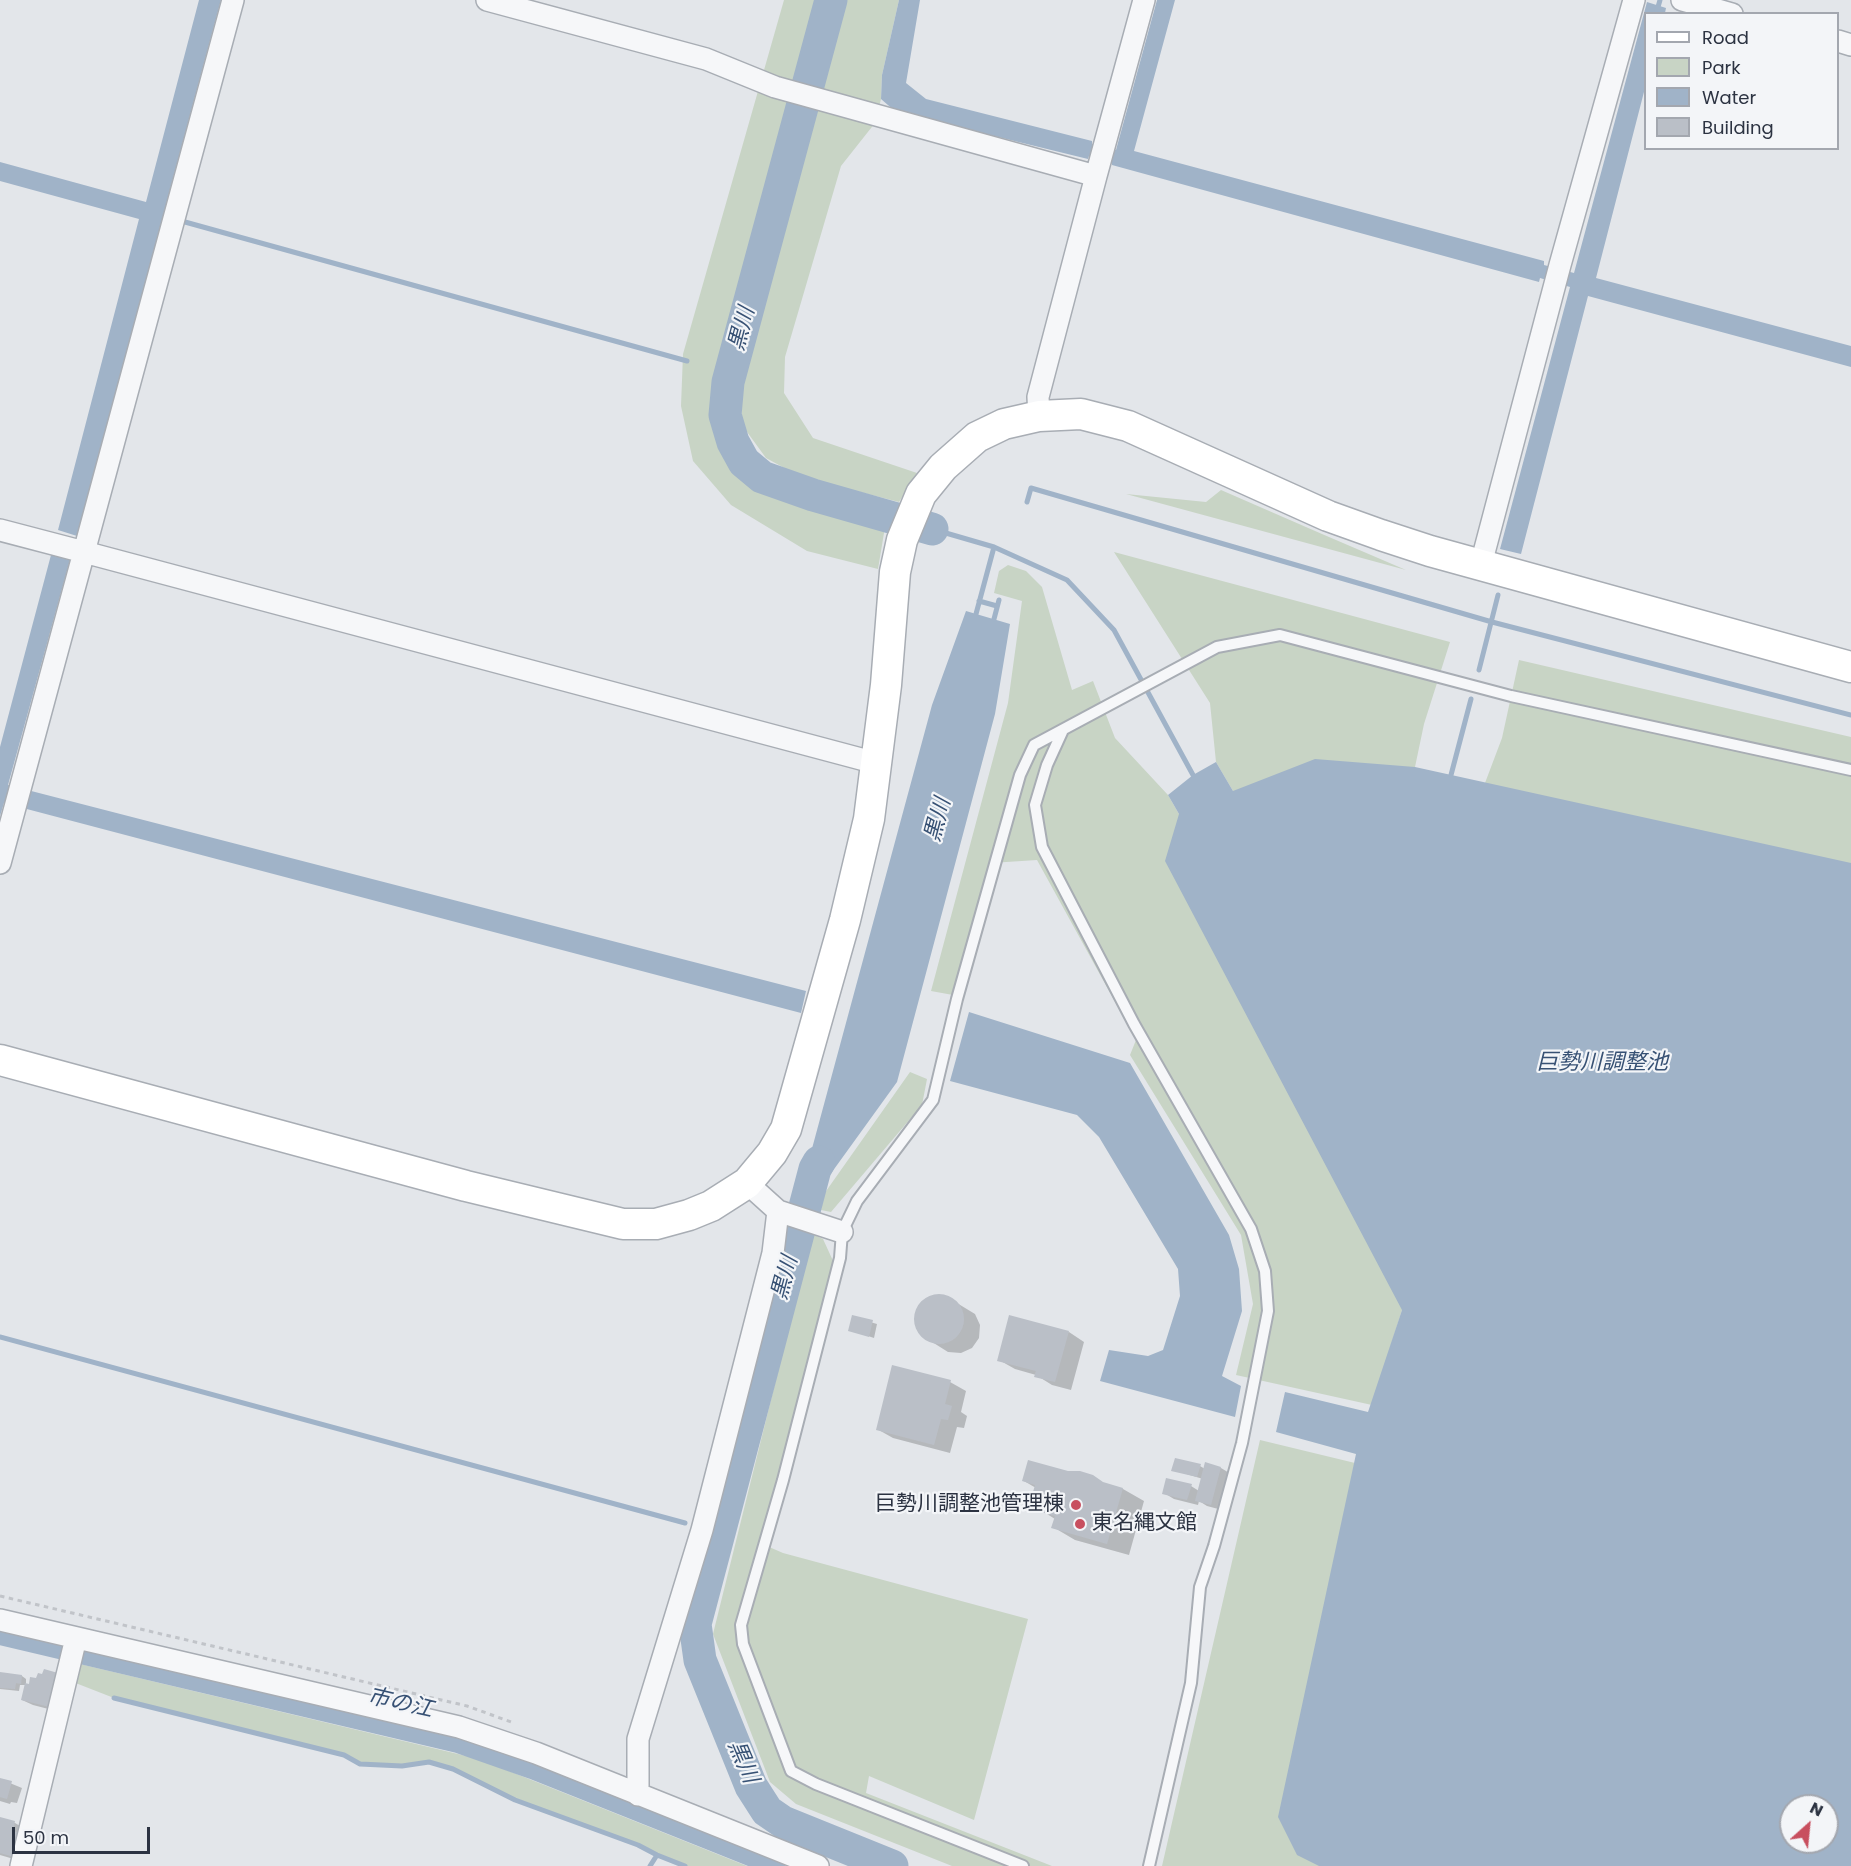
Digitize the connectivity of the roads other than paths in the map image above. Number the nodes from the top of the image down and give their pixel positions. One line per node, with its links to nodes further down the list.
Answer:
1 (233, 0): 10 (street)
2 (487, 0): 7 (street)
3 (1144, 0): 7 (street)
4 (1634, 0): 11 (street)
5 (1682, 0): 6 (street)
6 (1725, 12)
7 (1097, 171): 8 (street)
8 (1039, 416): 11 (street); 14 (street)
9 (0, 530): 10 (street)
10 (84, 552): 14 (street); 16 (street)
11 (1481, 564): 12 (street)
12 (1851, 667)
13 (1063, 730): 15 (lane); 20 (lane); 27 (lane)
14 (876, 763): 18 (street)
15 (1851, 771)
16 (0, 863)
17 (0, 1060): 18 (street)
18 (747, 1183): 19 (street)
19 (778, 1211): 20 (street); 23 (street)
20 (842, 1232): 26 (lane)
21 (0, 1620): 22 (street)
22 (76, 1638): 23 (street); 24 (street)
23 (638, 1795): 25 (street)
24 (21, 1866)
25 (818, 1866)
26 (1023, 1866)
27 (1149, 1866)

